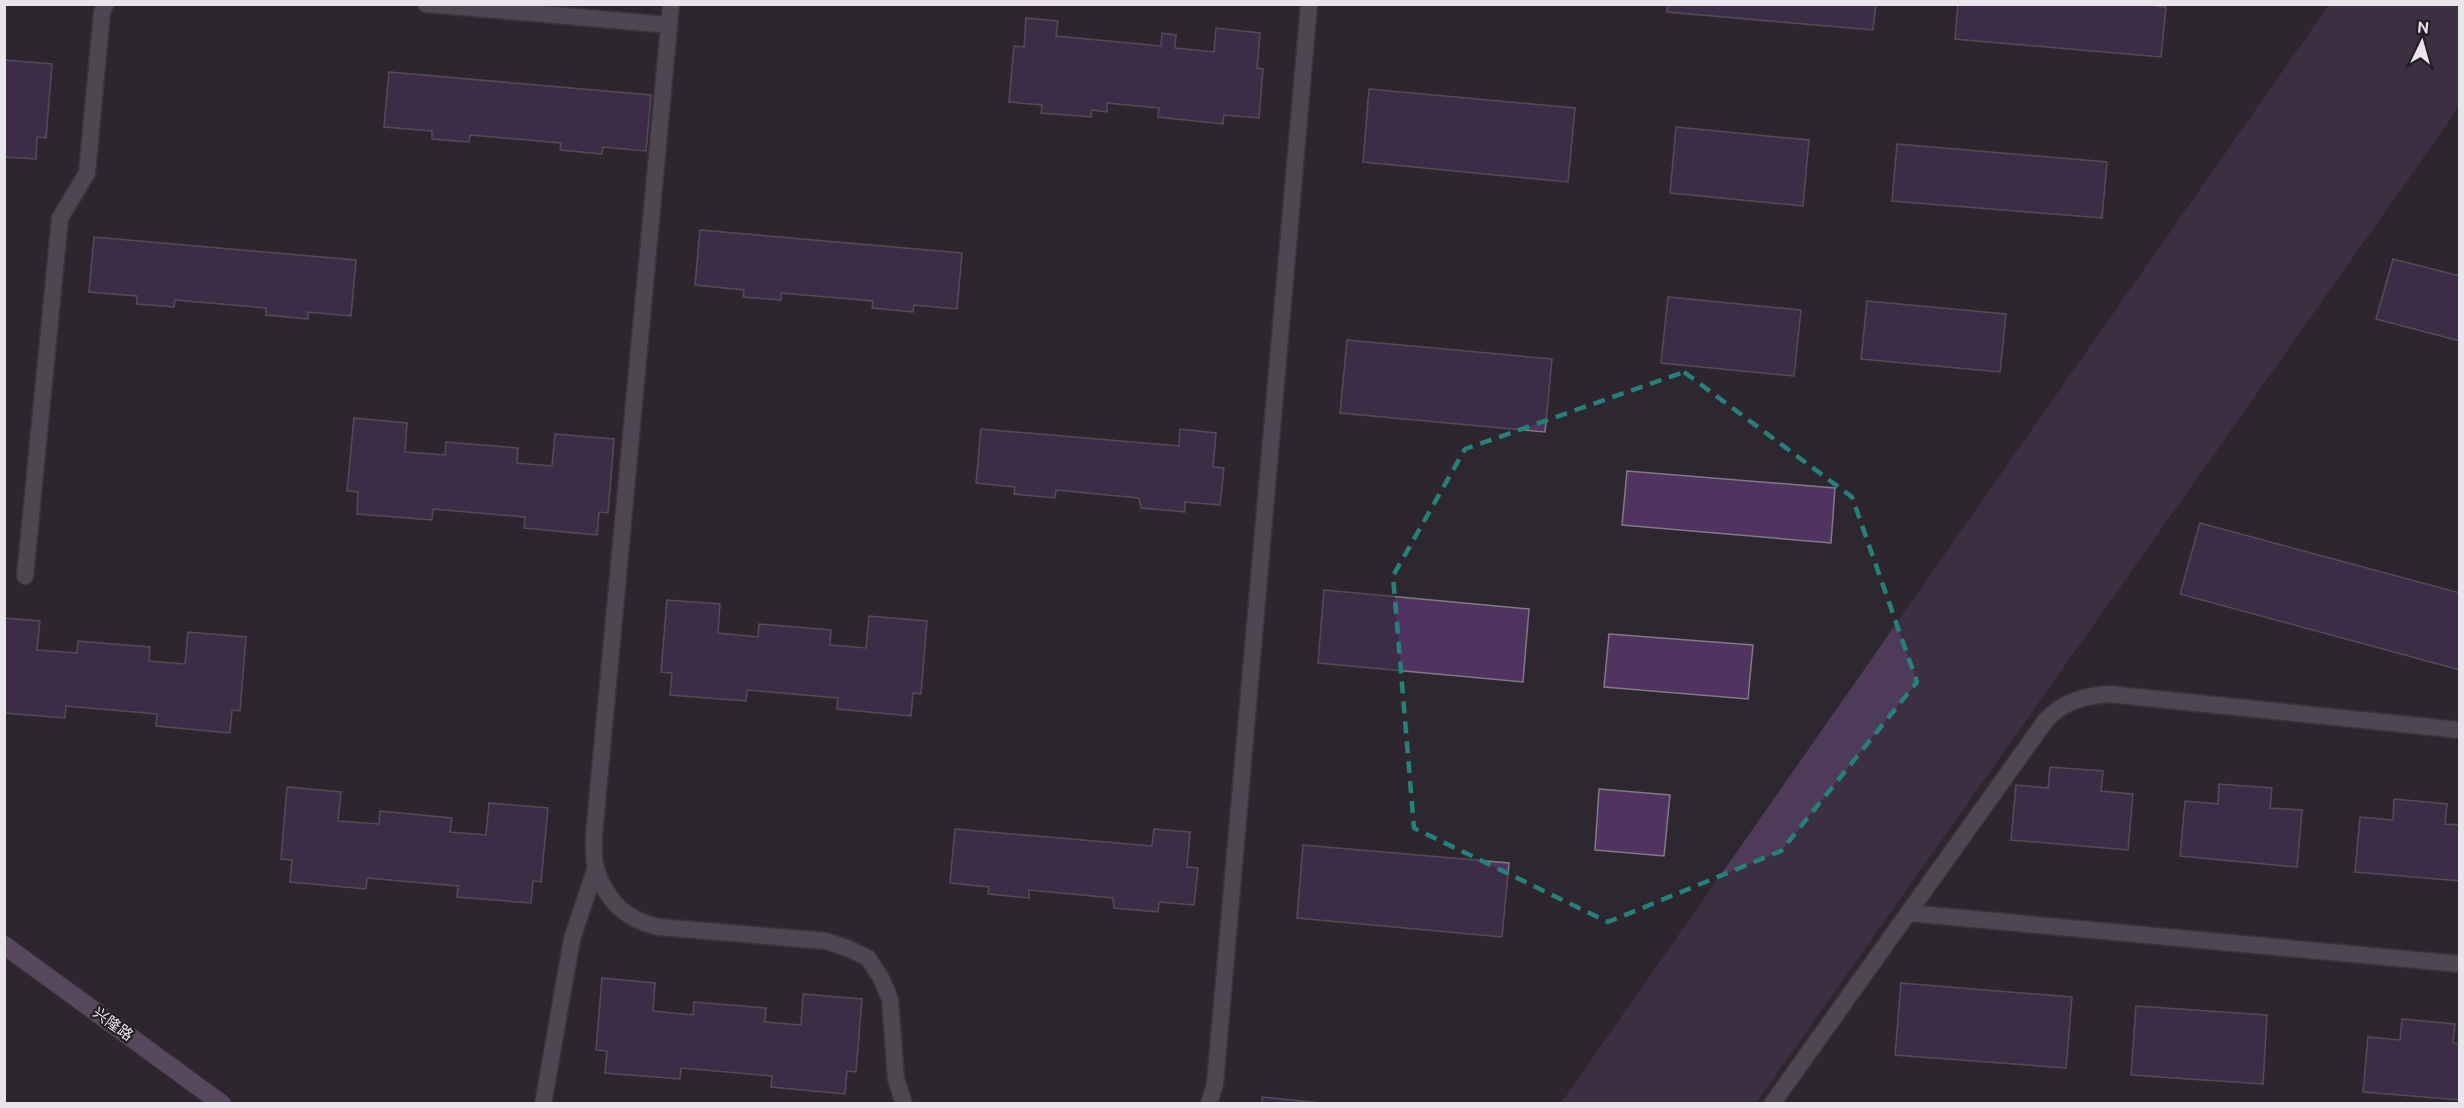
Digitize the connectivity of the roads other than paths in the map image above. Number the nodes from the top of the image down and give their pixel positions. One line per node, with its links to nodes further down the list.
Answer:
1 (106, 4): 6 (lane)
2 (426, 4): 5 (lane)
3 (671, 4): 5 (lane)
4 (1309, 4): 15 (lane)
5 (669, 25): 8 (lane)
6 (25, 576)
7 (2460, 730): 9 (lane)
8 (596, 867): 13 (lane); 14 (lane)
9 (1908, 913): 11 (lane); 16 (lane)
10 (4, 945): 12 (street, 兴隆路)
11 (2460, 964)
12 (222, 1104)
13 (543, 1104)
14 (904, 1104)
15 (1209, 1104)
16 (1772, 1104)

